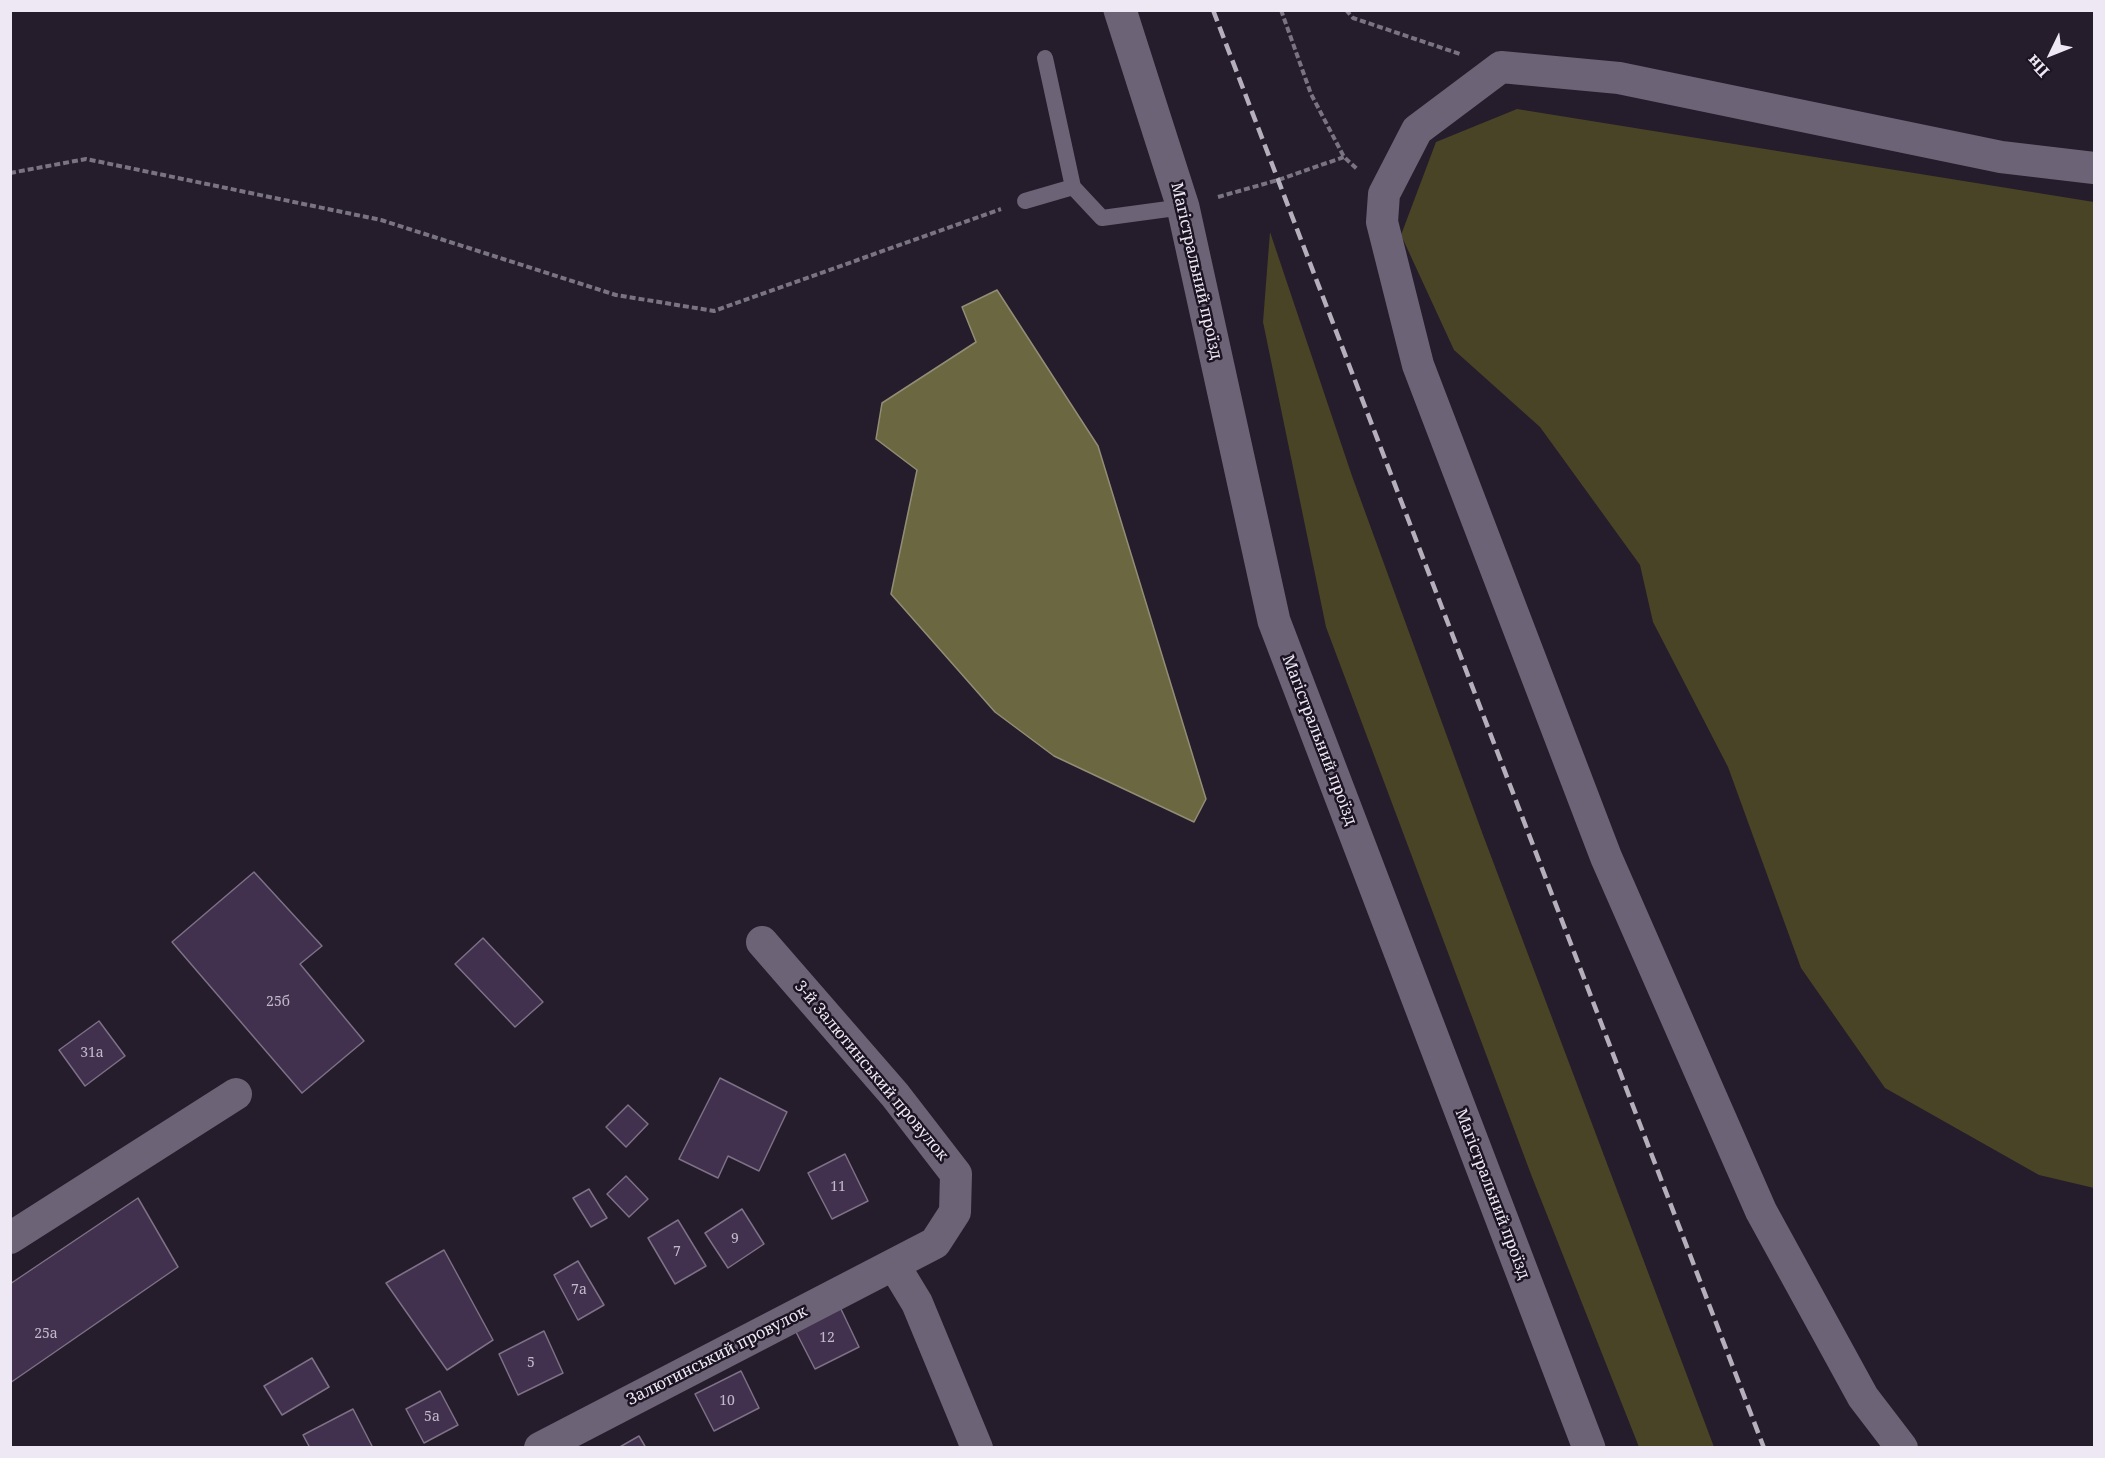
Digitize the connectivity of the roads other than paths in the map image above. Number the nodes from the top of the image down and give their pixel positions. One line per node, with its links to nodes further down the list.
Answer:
1 (1120, 10): 6 (main road, Магістральний проїзд)
2 (1046, 58): 4 (lane)
3 (2094, 168): 14 (street)
4 (1073, 187): 5 (lane); 6 (lane)
5 (1025, 201)
6 (1183, 207): 13 (main road, Магістральний проїзд)
7 (762, 942): 10 (street, 3-й Залютинський провулок)
8 (236, 1094): 9 (street)
9 (10, 1238)
10 (894, 1265): 11 (street, Залютинський провулок); 12 (street)
11 (540, 1448)
12 (977, 1448)
13 (1589, 1448)
14 (1902, 1448)

